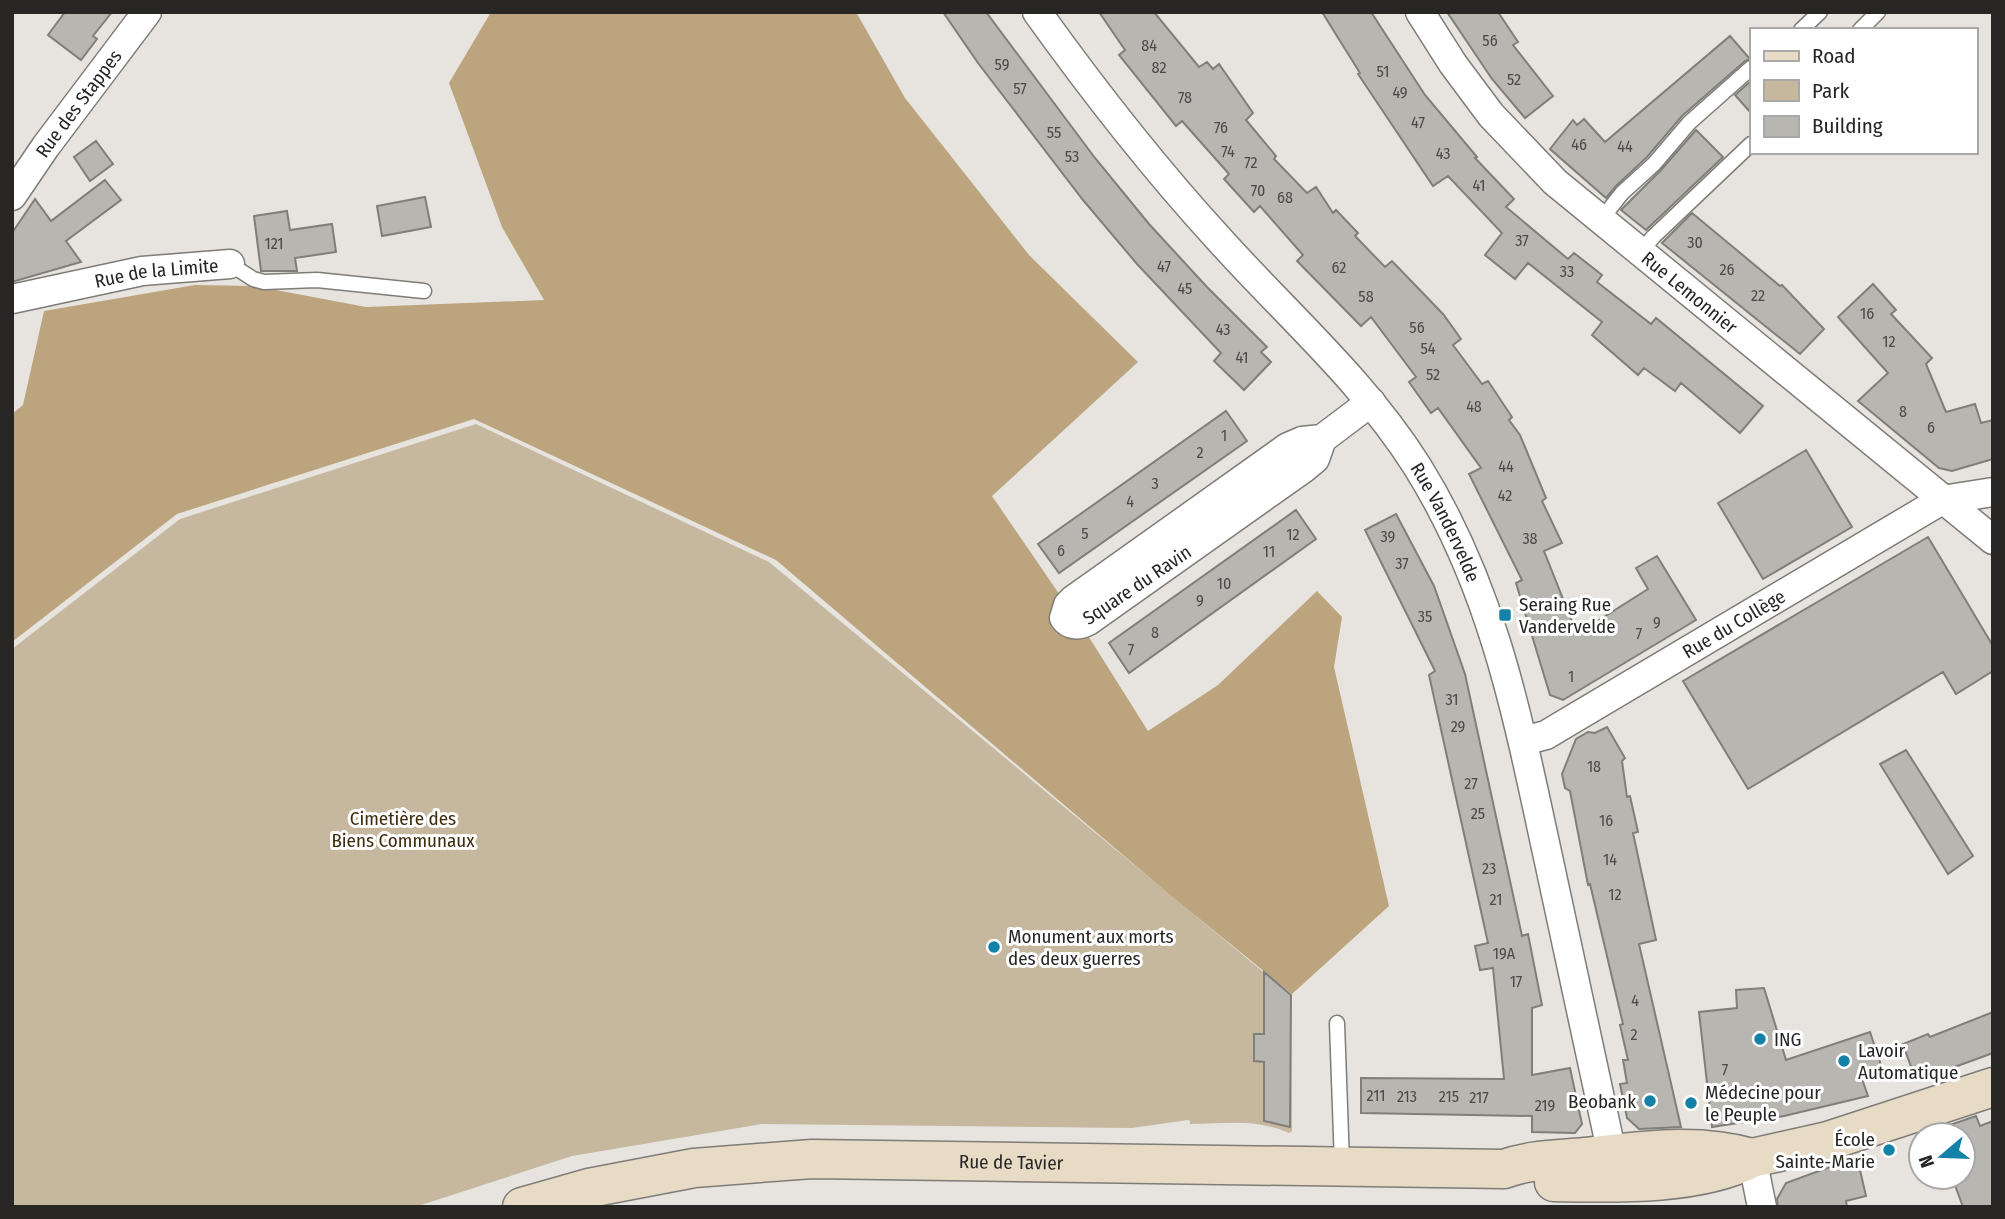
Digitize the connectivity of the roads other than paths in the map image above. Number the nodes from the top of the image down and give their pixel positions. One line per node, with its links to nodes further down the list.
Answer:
1 (147, 12): 10 (street, Rue des Stappes)
2 (1037, 12): 16 (street, Rue Vandervelde)
3 (1420, 12): 11 (street, Rue Lemonnier)
4 (1820, 12): 6 (lane)
5 (1878, 12): 7 (lane)
6 (1803, 28)
7 (1862, 28)
8 (1750, 69): 11 (lane)
9 (1750, 145): 12 (lane)
10 (12, 196)
11 (1600, 221): 12 (street, Rue Lemonnier)
12 (1640, 253): 19 (street, Rue Lemonnier)
13 (230, 264): 14 (lane, Rue de la Limite); 15 (street, Rue de la Limite)
14 (424, 291)
15 (12, 299)
16 (1371, 402): 17 (street, Square du Ravin); 21 (street, Rue Vandervelde)
17 (1322, 439): 17 (street, Square du Ravin)
18 (1993, 494): 19 (street); 20 (street)
19 (1942, 500): 20 (street, Rue Lemonnier); 21 (street, Rue du Collège)
20 (1993, 540)
21 (1522, 741): 27 (street, Rue Vandervelde)
22 (1337, 1023): 25 (lane)
23 (1993, 1087): 24 (street)
24 (1752, 1158): 27 (street); 27 (street); 29 (street)
25 (1342, 1166): 26 (street, Rue de Tavier); 28 (street, Rue de Tavier)
26 (1504, 1169): 27 (street, Rue de Tavier); 27 (street, Rue de Tavier)
27 (1618, 1181)
28 (522, 1207)
29 (1762, 1207)

